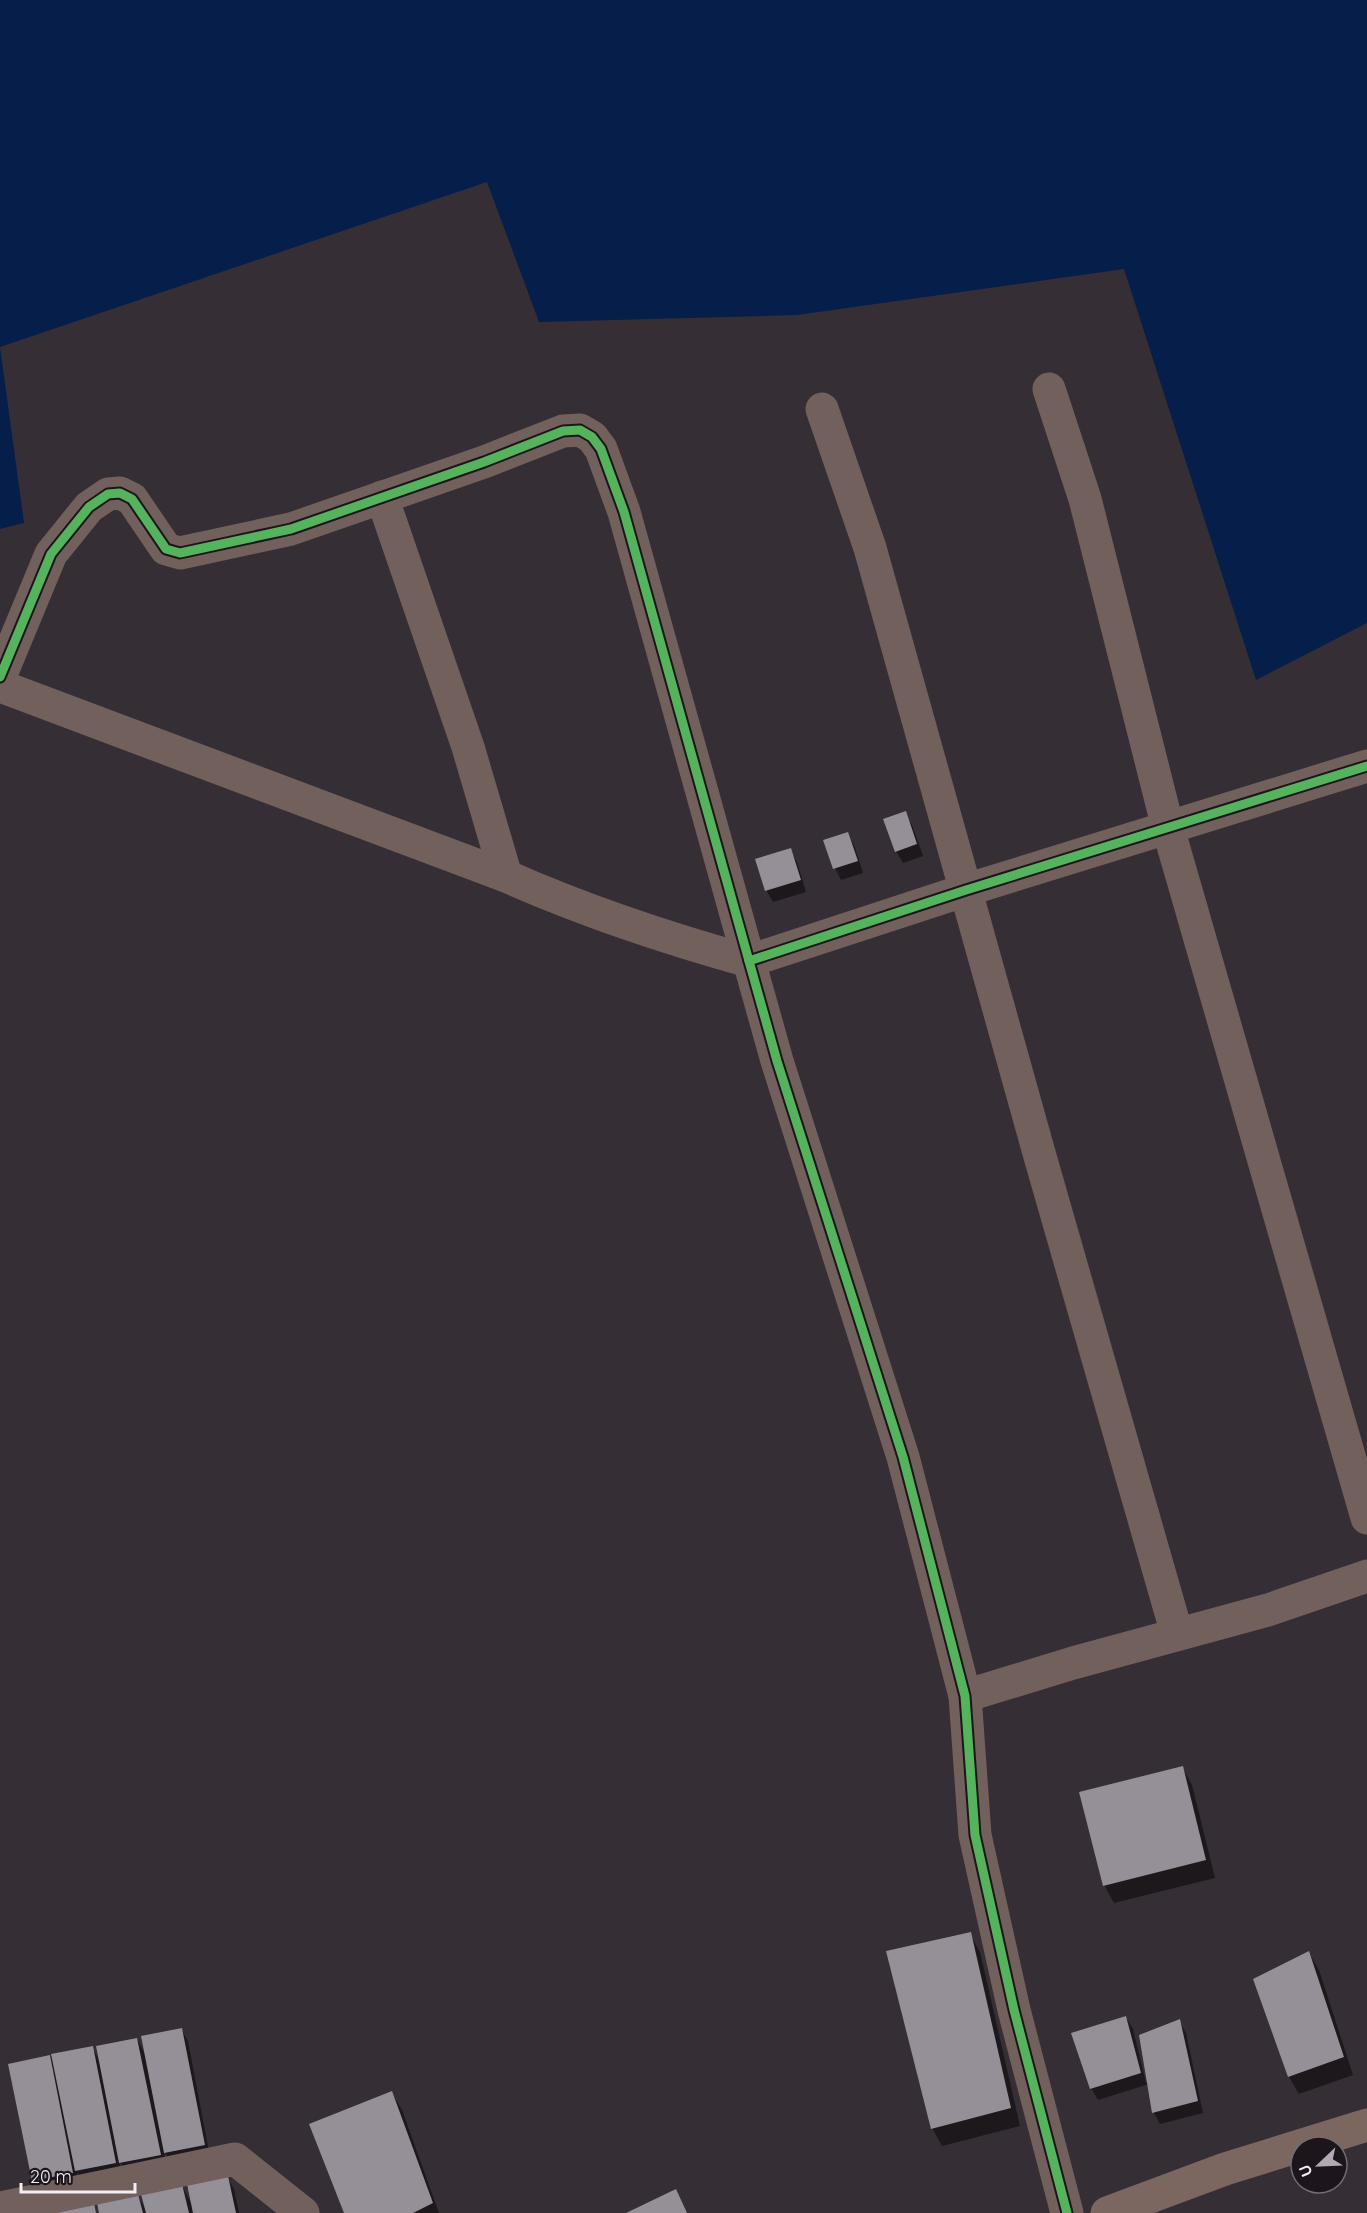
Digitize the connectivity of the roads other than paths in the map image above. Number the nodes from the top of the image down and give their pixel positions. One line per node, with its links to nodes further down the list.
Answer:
1 (1049, 389): 7 (street)
2 (822, 409): 9 (street)
3 (382, 497): 4 (street); 8 (street); 10 (street)
4 (0, 677)
5 (0, 686): 8 (street)
6 (1367, 766): 7 (street)
7 (1168, 828): 9 (street); 11 (street)
8 (506, 876): 10 (street)
9 (966, 890): 10 (street); 13 (street)
10 (749, 960): 14 (street)
11 (1367, 1518)
12 (1367, 1576): 13 (street)
13 (1177, 1634): 14 (street)
14 (965, 1696): 18 (street)
15 (1367, 2125): 19 (highway)
16 (0, 2208): 17 (street)
17 (303, 2213)
18 (1067, 2213)
19 (1107, 2213)

